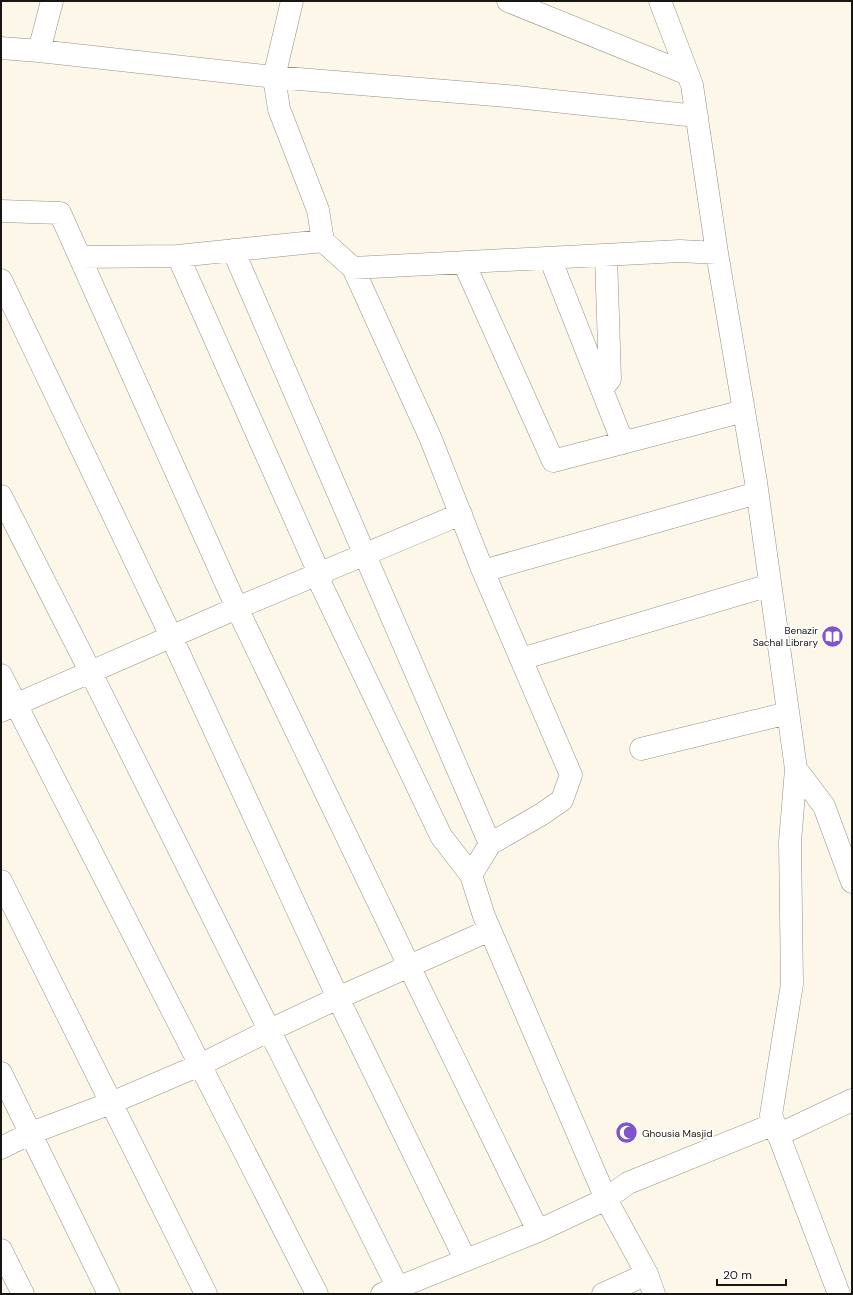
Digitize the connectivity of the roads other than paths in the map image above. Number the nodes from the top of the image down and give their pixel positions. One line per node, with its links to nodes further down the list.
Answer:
1 (52, 1): 6 (street)
2 (292, 1): 8 (street)
3 (508, 1): 7 (street)
4 (660, 1): 7 (street)
5 (1, 48): 6 (street)
6 (39, 51): 8 (street)
7 (688, 74): 9 (street)
8 (274, 78): 9 (street); 11 (street)
9 (697, 116): 13 (street)
10 (1, 211): 16 (street)
11 (323, 240): 12 (street); 19 (street)
12 (233, 250): 15 (street); 27 (street)
13 (717, 253): 14 (street); 22 (street)
14 (606, 255): 17 (street); 21 (street)
15 (178, 256): 16 (street); 29 (street)
16 (80, 257): 31 (street)
17 (550, 258): 18 (street); 21 (street)
18 (464, 263): 19 (street); 23 (street)
19 (353, 268): 26 (street)
20 (1, 280): 32 (street)
21 (602, 389): 23 (street)
22 (744, 411): 23 (street); 24 (street)
23 (623, 443)
24 (758, 493): 28 (street); 30 (street)
25 (1, 496): 34 (street)
26 (461, 514): 27 (street); 28 (street)
27 (365, 554): 29 (street); 40 (street)
28 (483, 571): 33 (street)
29 (317, 574): 31 (street); 41 (street)
30 (770, 585): 33 (street); 37 (street)
31 (237, 608): 32 (street); 45 (street)
32 (171, 636): 34 (street); 46 (street)
33 (521, 659): 40 (street)
34 (90, 671): 36 (street); 47 (street)
35 (1, 675): 36 (street)
36 (9, 708): 48 (street)
37 (788, 713): 38 (street); 39 (street)
38 (641, 749)
39 (796, 769): 43 (street); 52 (street)
40 (490, 844): 41 (street)
41 (471, 875): 44 (street)
42 (1, 882): 51 (street)
43 (852, 882)
44 (490, 930): 45 (street); 55 (street)
45 (409, 966): 46 (street); 56 (street)
46 (338, 998): 47 (street); 58 (street)
47 (270, 1030): 48 (street); 60 (street)
48 (200, 1065): 51 (street); 64 (street)
49 (1, 1073): 53 (street)
50 (852, 1100): 52 (street)
51 (111, 1103): 53 (street); 63 (street)
52 (776, 1130): 55 (street); 67 (street)
53 (31, 1133): 54 (street); 62 (street)
54 (1, 1148)
55 (606, 1199): 56 (street); 59 (street)
56 (538, 1231): 58 (street)
57 (1, 1250): 61 (street)
58 (465, 1259): 60 (street)
59 (647, 1274): 65 (street); 66 (street)
60 (390, 1291)
61 (23, 1294)
62 (109, 1294)
63 (206, 1294)
64 (317, 1294)
65 (603, 1294)
66 (654, 1294)
67 (839, 1294)

